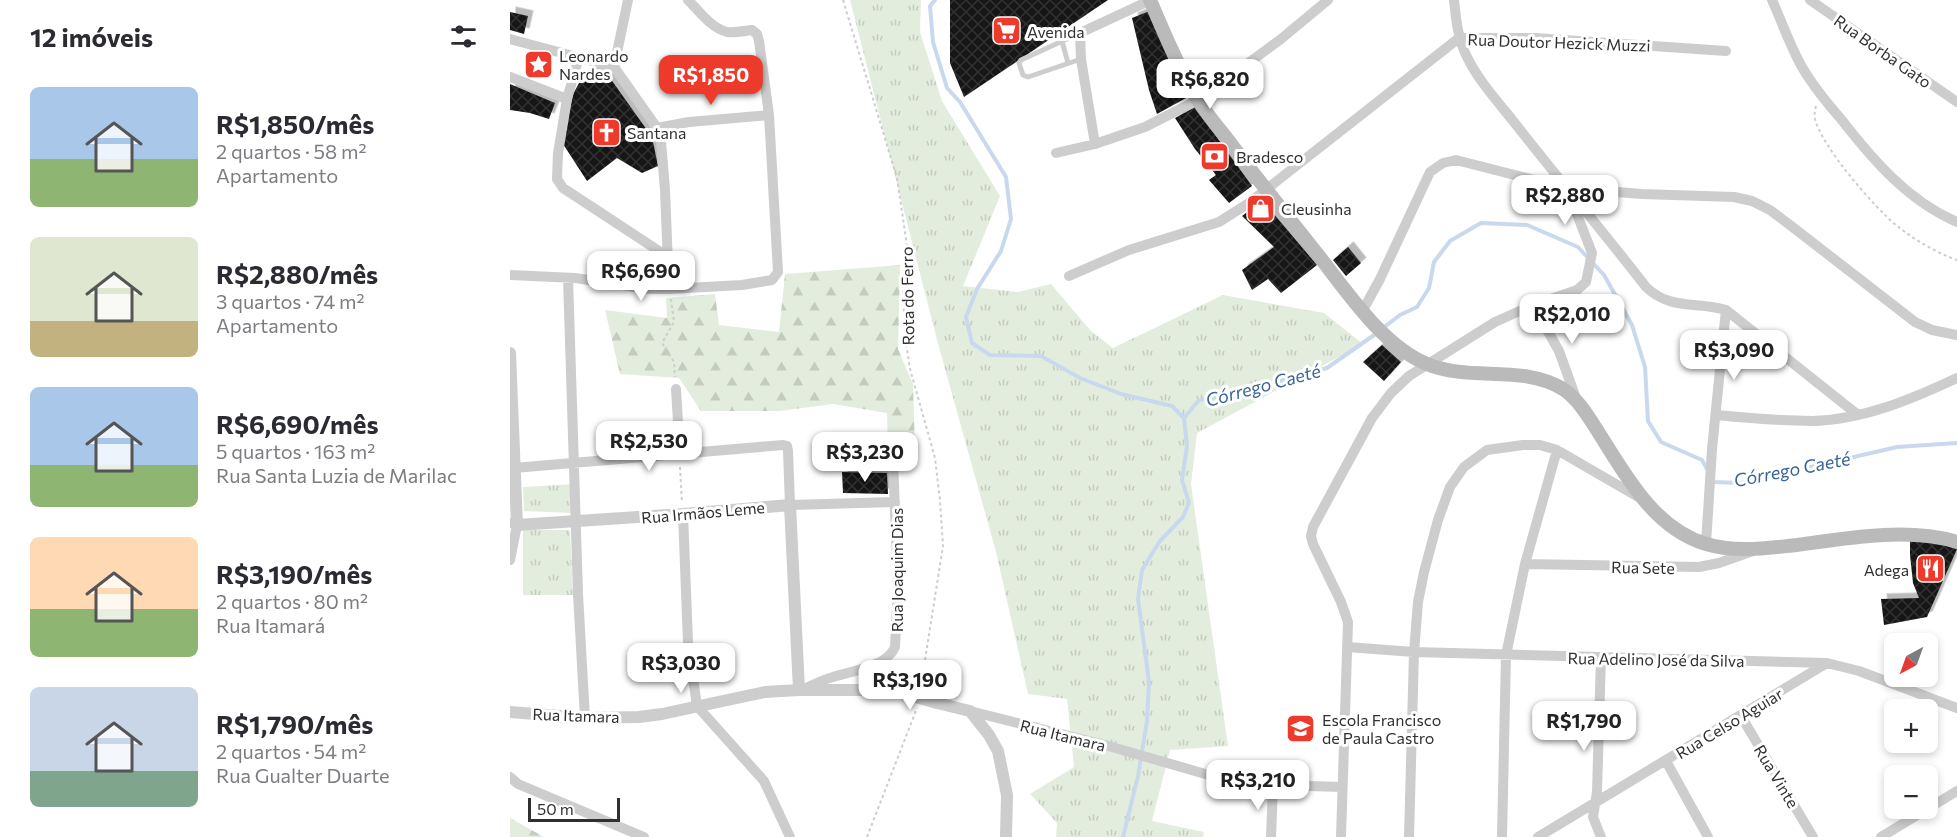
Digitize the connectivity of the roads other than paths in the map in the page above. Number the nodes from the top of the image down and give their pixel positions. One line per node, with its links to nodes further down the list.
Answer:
1 (628, 0): 16 (street)
2 (688, 0): 21 (street)
3 (1150, 0): 8 (street); 19 (main road)
4 (1329, 0): 19 (street)
5 (1454, 0): 9 (street)
6 (1772, 0): 27 (street)
7 (1810, 0): 20 (street, Rua Borba Gato)
8 (1080, 33): 11 (lane); 14 (street)
9 (1459, 38): 12 (street, Rua Doutor Hezick Muzzi); 25 (street); 26 (street, Rua Doutor Hezick Muzzi)
10 (510, 39): 13 (street)
11 (1062, 41): 15 (lane); 15 (lane)
12 (1726, 51)
13 (579, 57): 16 (street); 18 (street)
14 (1081, 59): 15 (lane); 23 (street)
15 (1068, 63)
16 (614, 67): 22 (street)
17 (510, 77): 18 (street)
18 (567, 99): 28 (street)
19 (1198, 100): 23 (street); 26 (main road)
20 (1957, 102)
21 (769, 115): 22 (street); 32 (street)
22 (657, 128): 28 (street)
23 (1095, 144): 24 (street)
24 (1056, 153)
25 (1567, 189): 33 (street); 34 (street); 35 (street); 36 (street)
26 (1266, 190): 30 (street, Rua Doutor Hezick Muzzi); 35 (main road)
27 (1957, 222)
28 (668, 257): 32 (street)
29 (510, 275): 31 (street)
30 (1069, 276)
31 (568, 278): 32 (street); 47 (street)
32 (669, 289)
33 (1533, 304): 38 (street); 41 (street)
34 (1726, 310): 42 (street); 43 (street)
35 (1364, 312): 38 (main road)
36 (1957, 336)
37 (510, 353): 48 (street)
38 (1428, 364): 41 (main road); 60 (street)
39 (1957, 378): 42 (street)
40 (676, 389): 45 (street)
41 (1577, 401): 49 (main road)
42 (1858, 415): 43 (street)
43 (1716, 416): 56 (street)
44 (1557, 450): 49 (street); 59 (street); 61 (street)
45 (680, 455): 47 (street); 51 (street)
46 (893, 460): 50 (street, Rua Joaquim Dias)
47 (575, 463): 48 (street); 53 (street)
48 (514, 468): 54 (street)
49 (1640, 498): 56 (main road)
50 (896, 502): 51 (street, Rua Irmãos Leme); 65 (street, Rua Joaquim Dias)
51 (790, 505): 52 (street, Rua Irmãos Leme); 65 (street)
52 (683, 514): 53 (street, Rua Irmãos Leme); 66 (street)
53 (577, 522): 54 (street, Rua Irmãos Leme); 71 (street)
54 (514, 524): 58 (street)
55 (1957, 542): 57 (main road)
56 (1706, 544): 57 (main road)
57 (1759, 549): 59 (street, Rua Sete)
58 (510, 560)
59 (1525, 564): 62 (street)
60 (1347, 647): 61 (street, Rua Adelino José da Silva); 75 (street)
61 (1414, 652): 62 (street, Rua Adelino José da Silva); 83 (street)
62 (1506, 655): 63 (street, Rua Adelino José da Silva); 84 (street)
63 (1601, 657): 64 (street, Rua Adelino José da Silva); 77 (street)
64 (1827, 663): 67 (street, Rua Adelino José da Silva); 70 (street, Rua Celso Aguiar)
65 (800, 690): 66 (street, Rua Itamara); 68 (street, Rua Itamara, bridge)
66 (697, 706): 71 (street, Rua Itamara); 79 (street)
67 (1957, 708)
68 (970, 711): 74 (street, Rua Itamara); 80 (street)
69 (510, 712): 71 (street, Rua Itamara)
70 (1741, 716): 72 (street, Rua Celso Aguiar); 88 (street, Rua Vinte)
71 (585, 718)
72 (1666, 761): 77 (street, Rua Celso Aguiar); 87 (street)
73 (510, 777): 78 (street)
74 (1273, 785): 75 (street, Rua Itamara); 81 (street)
75 (1342, 788): 82 (street)
76 (1957, 791): 89 (street)
77 (1595, 803): 85 (street, Rua Celso Aguiar); 86 (street)
78 (644, 837)
79 (790, 837)
80 (1006, 837)
81 (1271, 837)
82 (1341, 837)
83 (1408, 837)
84 (1502, 837)
85 (1538, 837)
86 (1601, 837)
87 (1708, 837)
88 (1813, 837)
89 (1881, 837)

